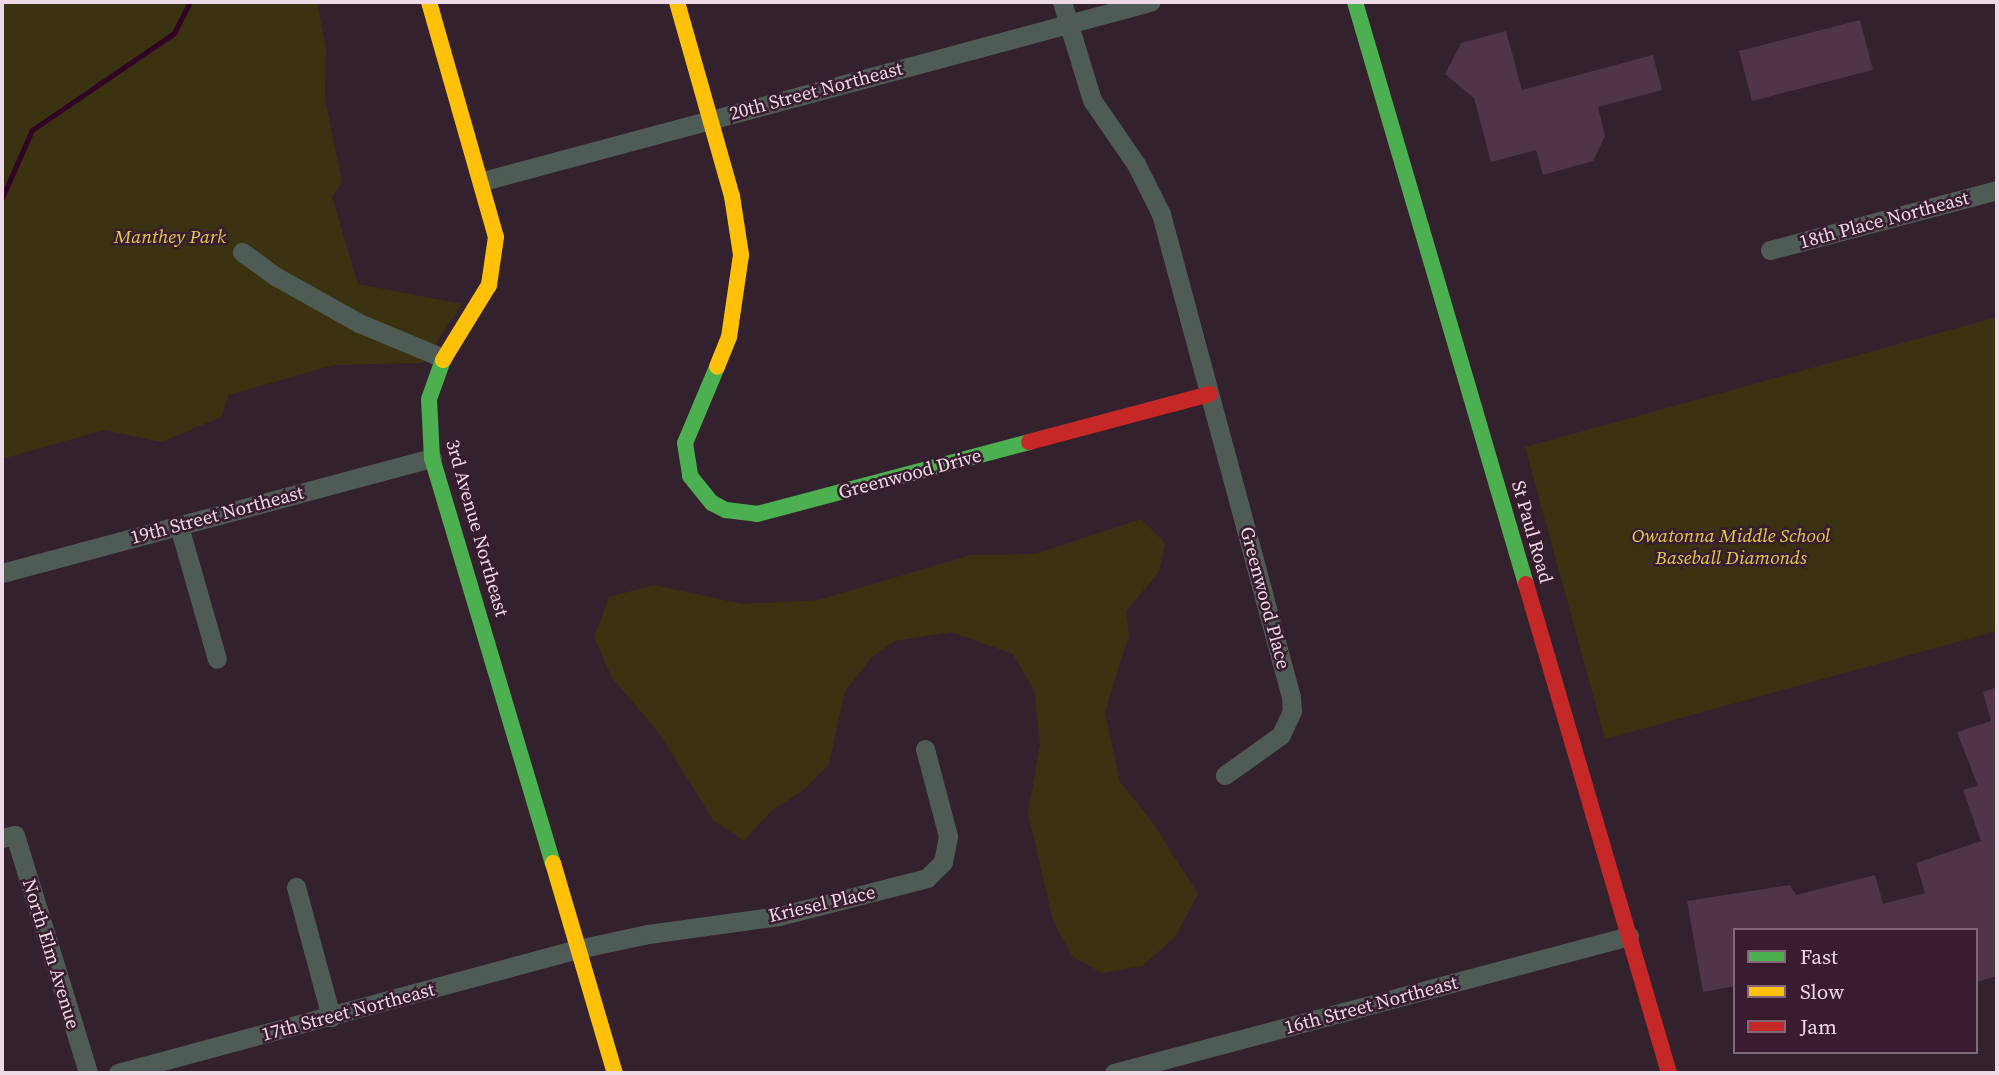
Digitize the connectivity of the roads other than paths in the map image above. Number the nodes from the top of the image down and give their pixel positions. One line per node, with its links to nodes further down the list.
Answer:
1 (429, 2): 8 (street, 3rd Avenue Northeast)
2 (677, 2): 7 (street, Greenwood Drive)
3 (1062, 2): 6 (street)
4 (1150, 2): 6 (street, 20th Street Northeast)
5 (1355, 2): 22 (street, St Paul Road)
6 (1069, 24): 7 (street, 20th Street Northeast); 13 (street)
7 (711, 119): 8 (street, 20th Street Northeast); 13 (street, Greenwood Drive)
8 (483, 181): 12 (street, 3rd Avenue Northeast)
9 (1997, 190): 10 (street, 18th Place Northeast)
10 (1770, 250)
11 (242, 252): 12 (street)
12 (443, 358): 14 (street, 3rd Avenue Northeast)
13 (1210, 394): 19 (street, Greenwood Place)
14 (432, 458): 15 (street, 19th Street Northeast); 23 (street, 3rd Avenue Northeast)
15 (179, 526): 16 (street, 19th Street Northeast); 17 (street)
16 (2, 573)
17 (217, 659)
18 (925, 748): 23 (street, Kriesel Place)
19 (1225, 775)
20 (8, 836): 25 (street, North Elm Avenue)
21 (296, 887): 24 (street)
22 (1629, 936): 28 (street, 16th Street Northeast); 29 (street, St Paul Road)
23 (578, 949): 24 (street, 17th Street Northeast); 27 (street, 3rd Avenue Northeast)
24 (331, 1017): 26 (street, 17th Street Northeast)
25 (88, 1073)
26 (118, 1073)
27 (615, 1073)
28 (1114, 1073)
29 (1669, 1073)

